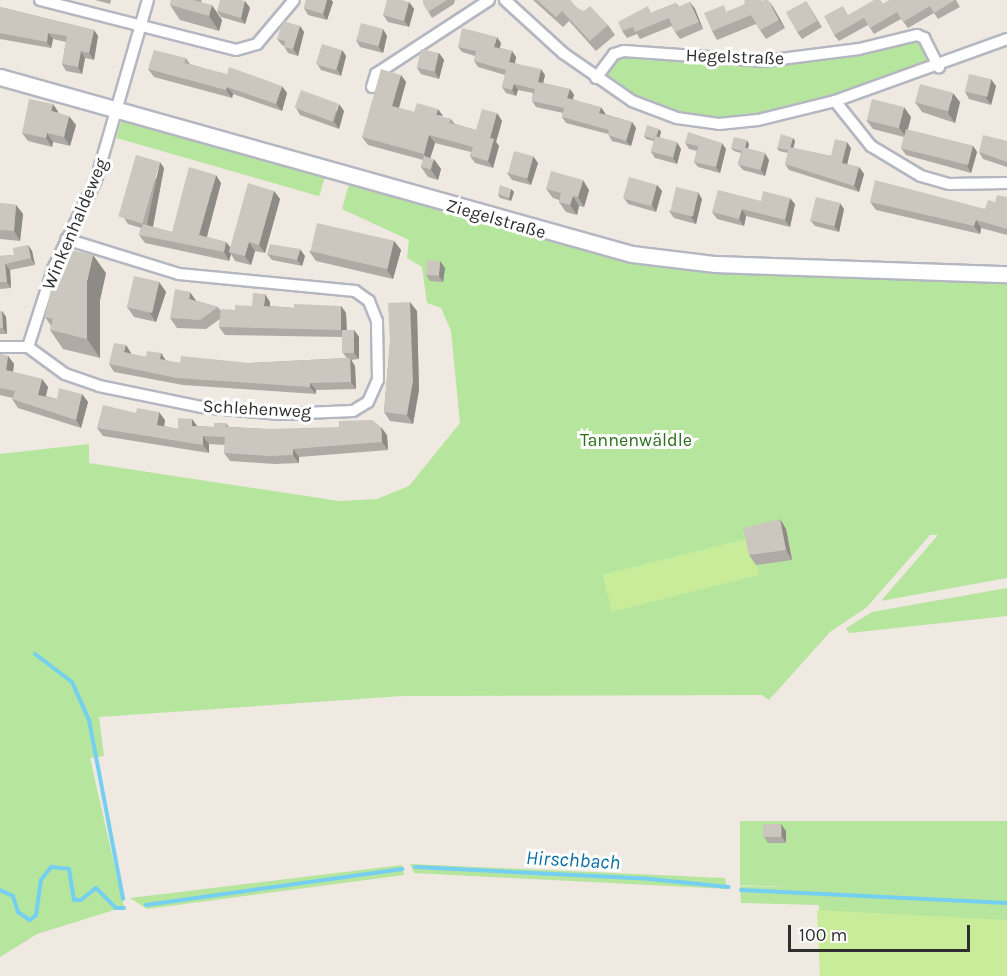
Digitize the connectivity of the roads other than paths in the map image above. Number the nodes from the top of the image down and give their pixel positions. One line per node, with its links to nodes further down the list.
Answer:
1 (40, 0): 6 (street)
2 (148, 0): 6 (street, Winkenhaldeweg)
3 (294, 0): 6 (street)
4 (489, 0): 11 (street)
5 (505, 0): 10 (street)
6 (140, 24): 13 (street, Winkenhaldeweg)
7 (1007, 39): 8 (street)
8 (939, 67): 10 (street, Hegelstraße); 12 (street)
9 (0, 77): 13 (main road, Ziegelstraße)
10 (596, 78): 12 (street)
11 (372, 87)
12 (835, 102): 14 (street)
13 (119, 108): 15 (street, Winkenhaldeweg); 16 (main road, Ziegelstraße)
14 (1007, 183)
15 (66, 239): 18 (street, Winkenhaldeweg); 18 (street, Schlehenweg)
16 (1007, 274)
17 (0, 347): 18 (street)
18 (28, 347)

